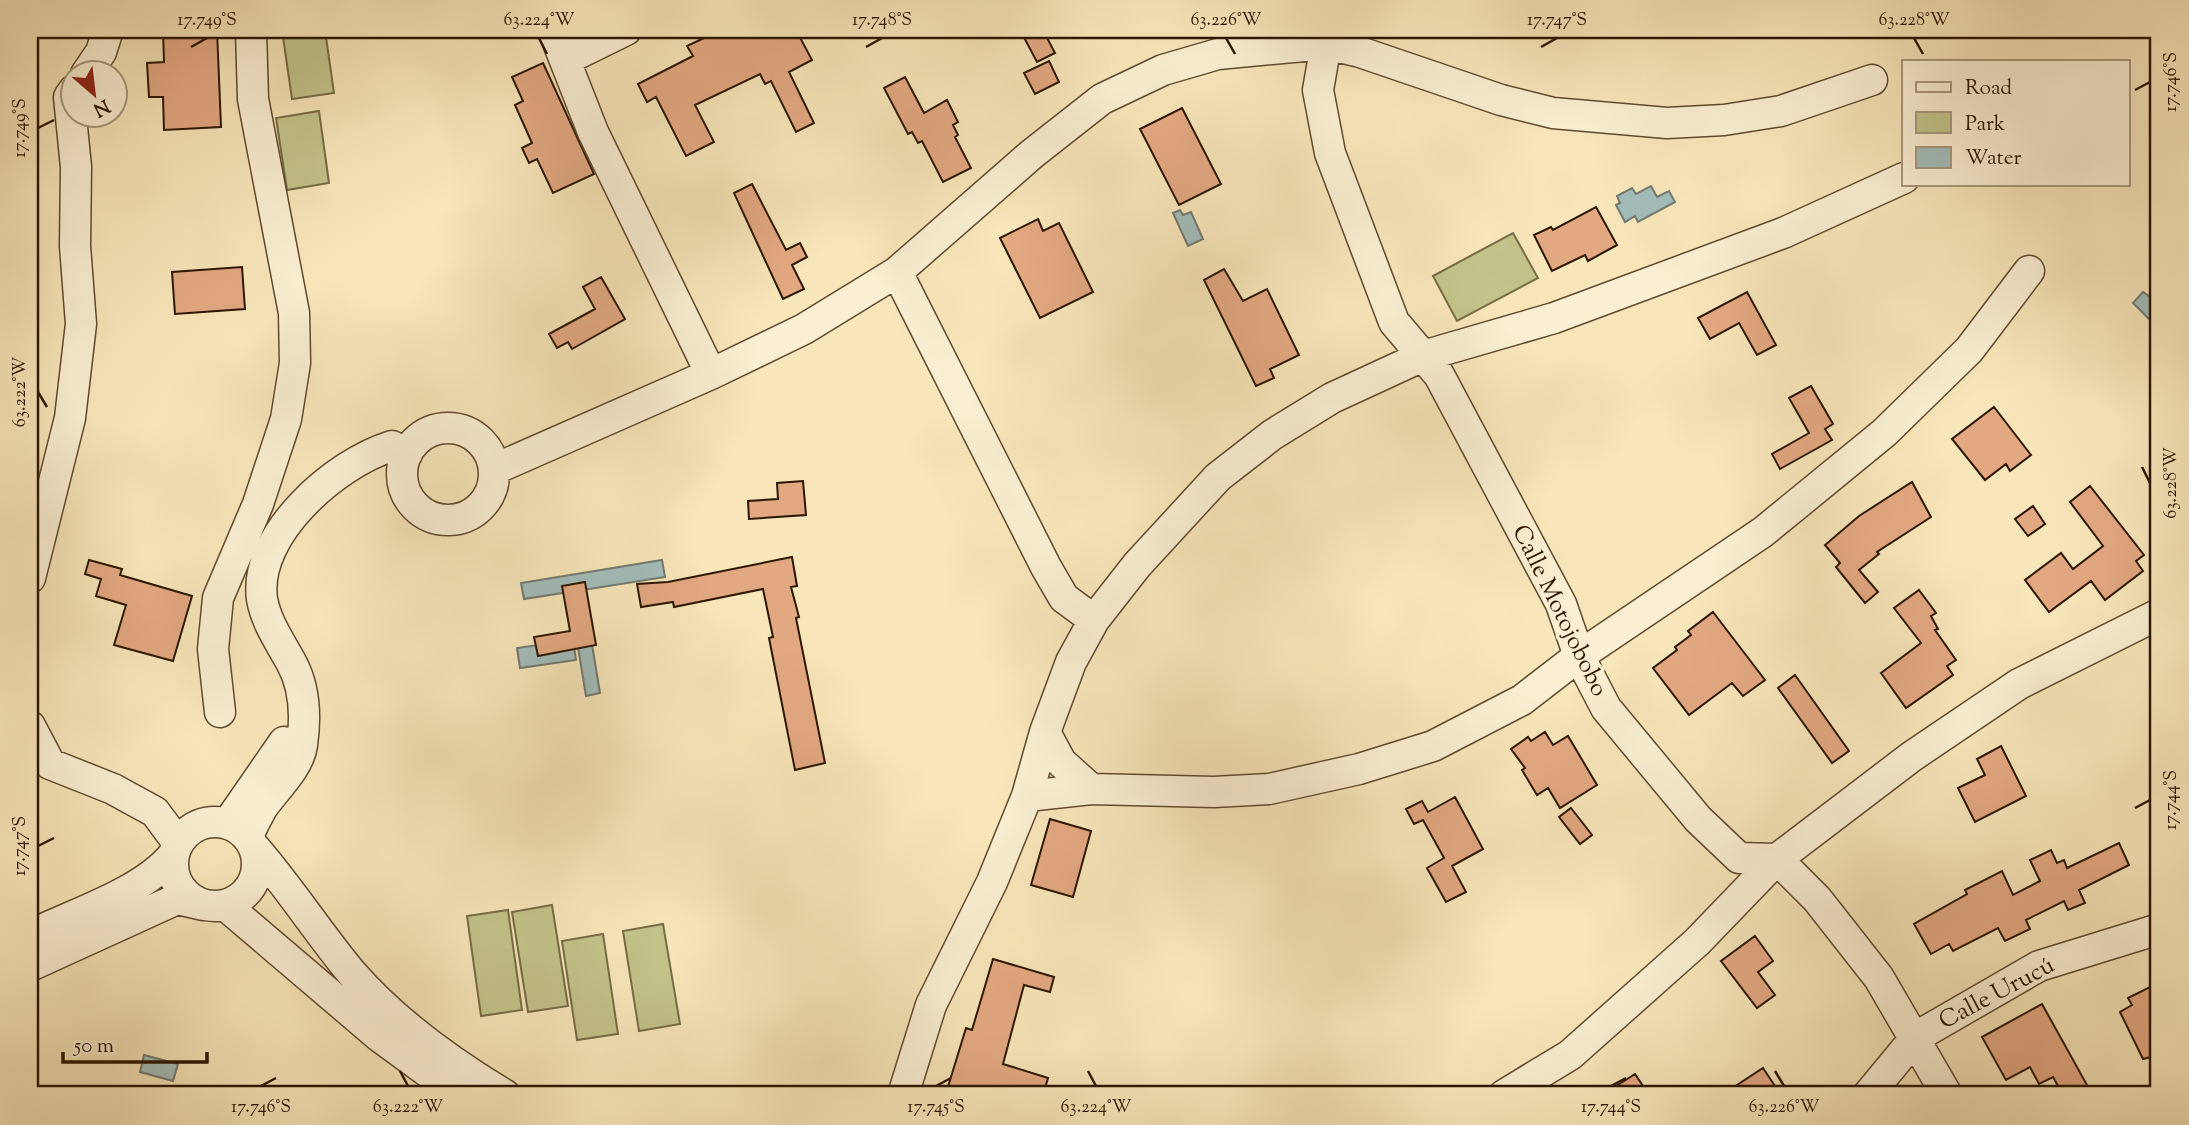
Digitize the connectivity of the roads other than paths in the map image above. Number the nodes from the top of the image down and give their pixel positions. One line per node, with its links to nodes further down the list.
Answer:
1 (108, 30): 6 (street)
2 (251, 30): 17 (street)
3 (553, 30): 7 (street)
4 (626, 30): 7 (street)
5 (1325, 37): 8 (street); 12 (street); 13 (street, Calle Motojobobo)
6 (96, 60)
7 (565, 60): 14 (street)
8 (1872, 80)
9 (72, 130): 19 (street)
10 (1902, 179): 13 (street)
11 (2029, 271): 22 (street)
12 (897, 272): 14 (street); 21 (street)
13 (1423, 356): 21 (street); 22 (street, Calle Motojobobo)
14 (711, 374): 16 (street)
15 (407, 454): 16 (street); 16 (street); 18 (street)
16 (495, 469)
17 (244, 537): 18 (street); 23 (street)
18 (270, 551): 28 (street)
19 (30, 578)
20 (2159, 614): 30 (street)
21 (1094, 620): 25 (street)
22 (1579, 656): 26 (street); 30 (street, Calle Motojobobo)
23 (220, 712)
24 (30, 726): 29 (street)
25 (1045, 732): 26 (street); 27 (street)
26 (1091, 789): 27 (street)
27 (1027, 796): 38 (street)
28 (244, 836): 29 (street); 31 (street); 37 (street)
29 (176, 849): 31 (street); 33 (street)
30 (1777, 859): 35 (street); 39 (street)
31 (214, 905): 34 (street); 36 (street)
32 (2159, 929): 35 (street, Calle Urucú)
33 (30, 935)
34 (30, 966)
35 (1916, 1037): 40 (street); 41 (street)
36 (459, 1095)
37 (505, 1095)
38 (904, 1095)
39 (1504, 1095)
40 (1868, 1095)
41 (1947, 1095)

